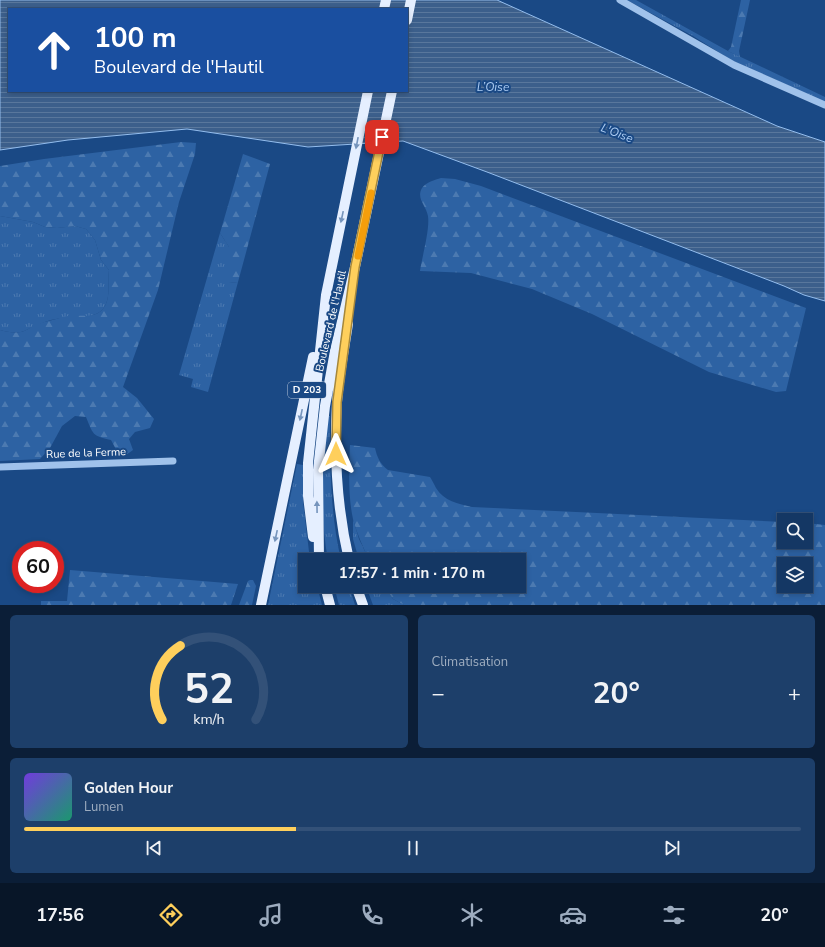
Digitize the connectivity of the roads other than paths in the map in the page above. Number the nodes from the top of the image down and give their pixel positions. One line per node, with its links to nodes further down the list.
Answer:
1 (411, 0): 3 (main road)
2 (620, 0): 6 (street)
3 (408, 15)
4 (368, 92): 8 (main road, Boulevard de l'Hautil / D 203, one-way to 8)
5 (392, 92): 7 (main road, Boulevard de l'Hautil / D 203)
6 (825, 105)
7 (355, 267): 12 (main road, Boulevard de l'Hautil, one-way to 7); 13 (main road, D 203)
8 (326, 295): 11 (main road, Boulevard de l'Hautil); 16 (main road, D 203, one-way to 16)
9 (173, 461): 10 (street, Rue de la Ferme)
10 (0, 467)
11 (317, 553)
12 (319, 553)
13 (348, 553)
14 (327, 593): 17 (main road)
15 (359, 593): 18 (main road)
16 (262, 605)
17 (330, 605)
18 (363, 605)

